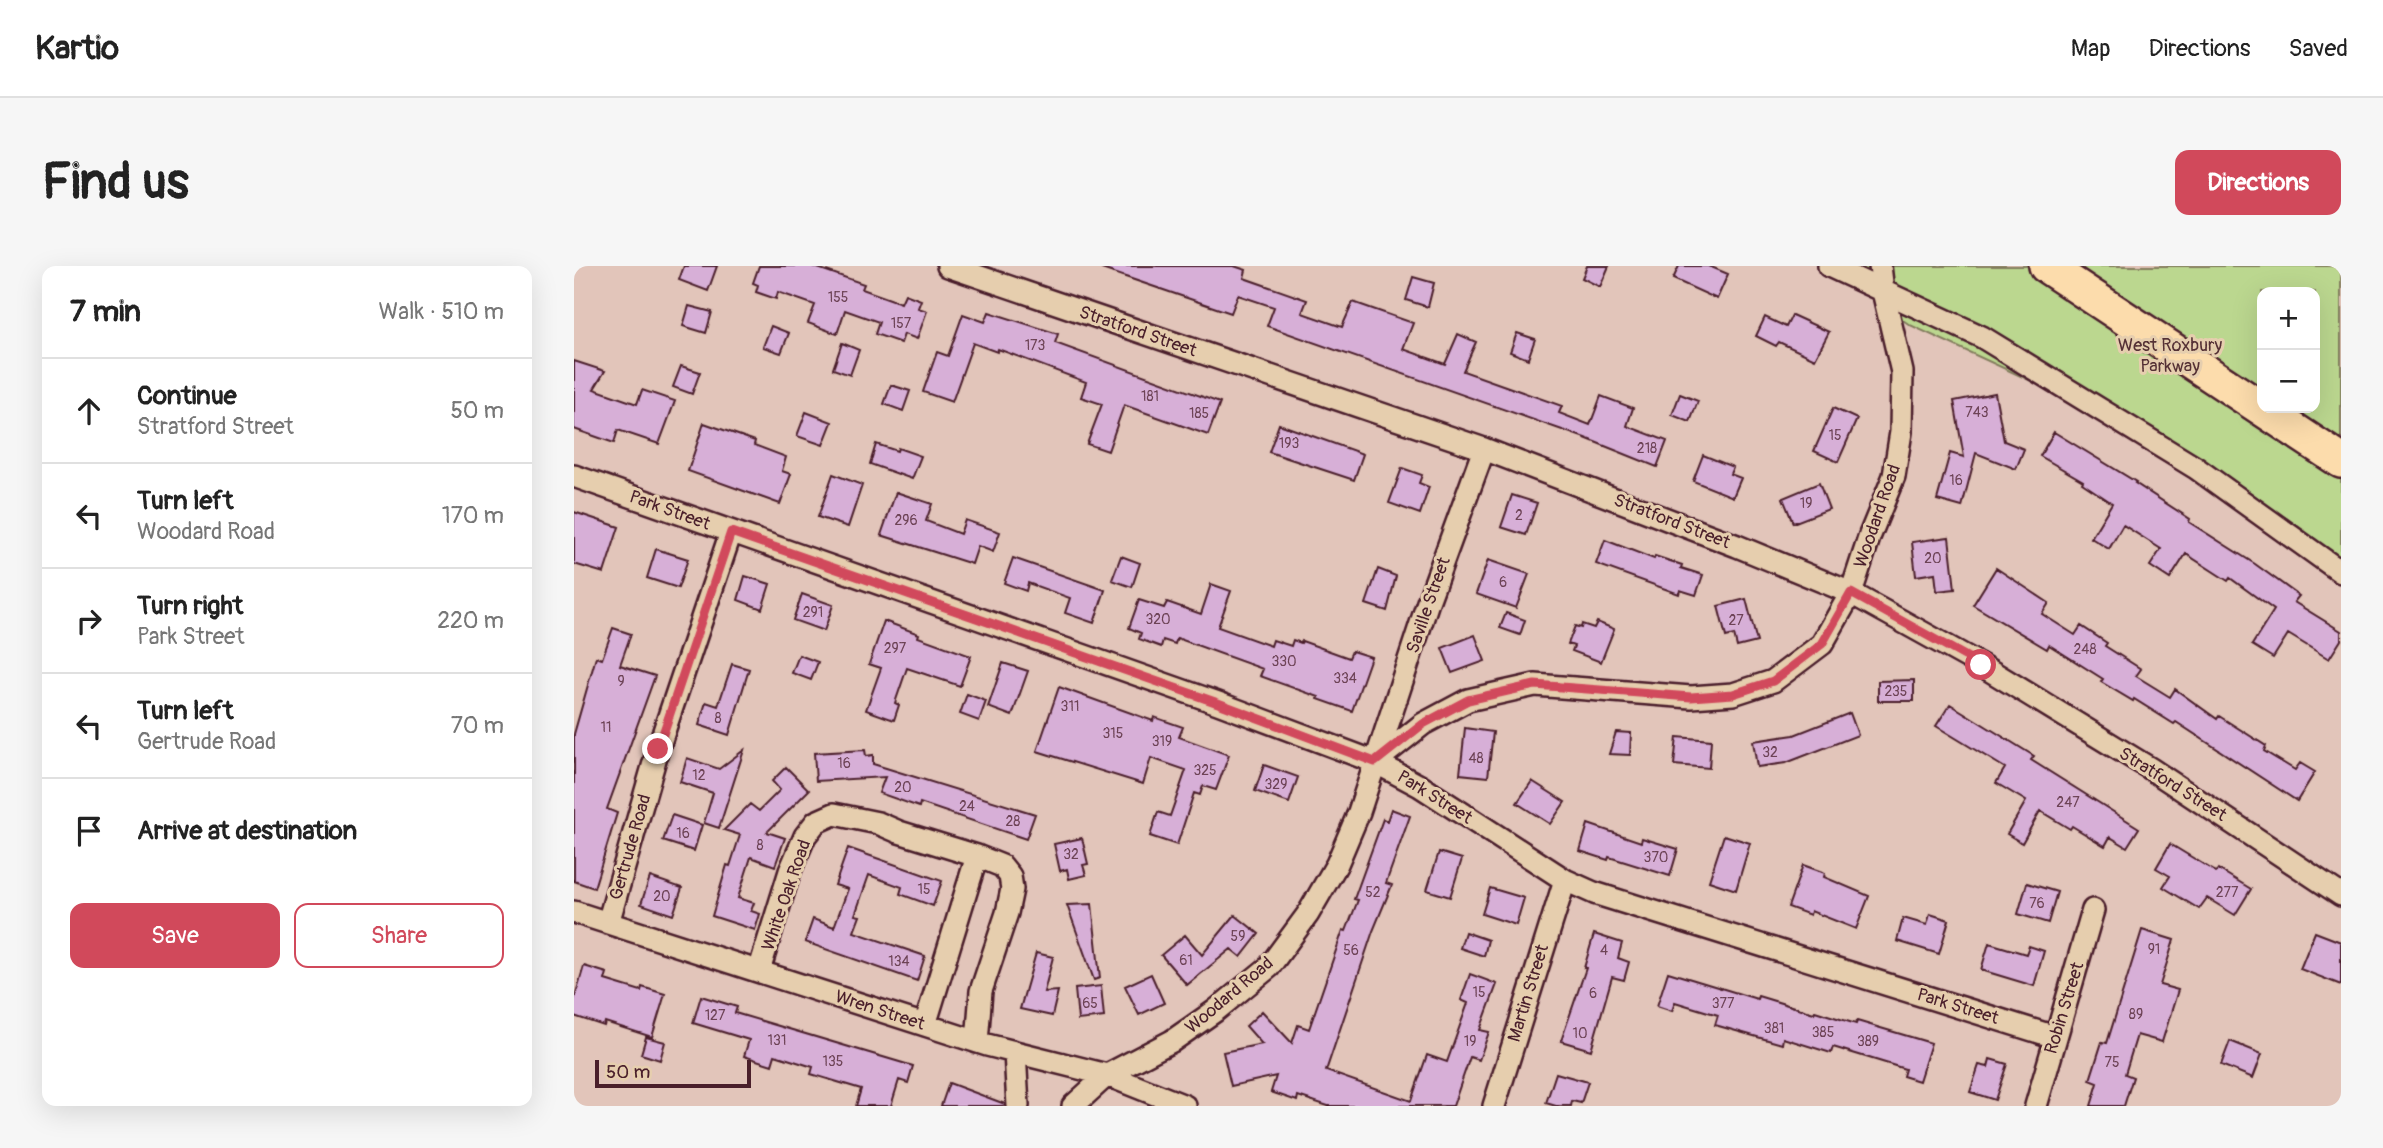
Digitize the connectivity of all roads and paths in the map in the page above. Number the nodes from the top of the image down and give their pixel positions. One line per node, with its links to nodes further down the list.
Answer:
1 (948, 266): 6 (street, Stratford Street)
2 (1829, 266): 5 (street)
3 (1881, 266): 5 (street, Woodard Road)
4 (2046, 266): 7 (main road)
5 (1883, 291): 10 (street); 11 (street, Woodard Road)
6 (1484, 449): 11 (street, Stratford Street); 12 (street, Saville Street)
7 (2341, 461)
8 (574, 476): 9 (street, Park Street)
9 (731, 532): 12 (street, Park Street); 18 (street, Gertrude Road)
10 (2341, 572)
11 (1851, 593): 12 (street, Woodard Road); 15 (street, Stratford Street)
12 (1375, 762): 14 (street, Park Street); 24 (street, Woodard Road)
13 (977, 856): 19 (street, White Oak Road); 20 (street); 22 (street, White Oak Road)
14 (1565, 880): 21 (street, Park Street); 28 (street, Martin Street)
15 (2341, 895)
16 (2093, 910): 21 (street, Robin Street)
17 (574, 912): 18 (street, Wren Street)
18 (608, 923): 19 (street, Wren Street)
19 (760, 971): 20 (street, Wren Street)
20 (925, 1025): 22 (street, Wren Street)
21 (2055, 1037): 29 (street, Robin Street)
22 (977, 1042): 23 (street, Wren Street)
23 (1015, 1052): 24 (street, Wren Street); 25 (street)
24 (1107, 1074): 26 (street, Woodard Road); 27 (street, Wren Street)
25 (1018, 1106)
26 (1073, 1106)
27 (1185, 1106)
28 (1494, 1106)
29 (2036, 1106)

